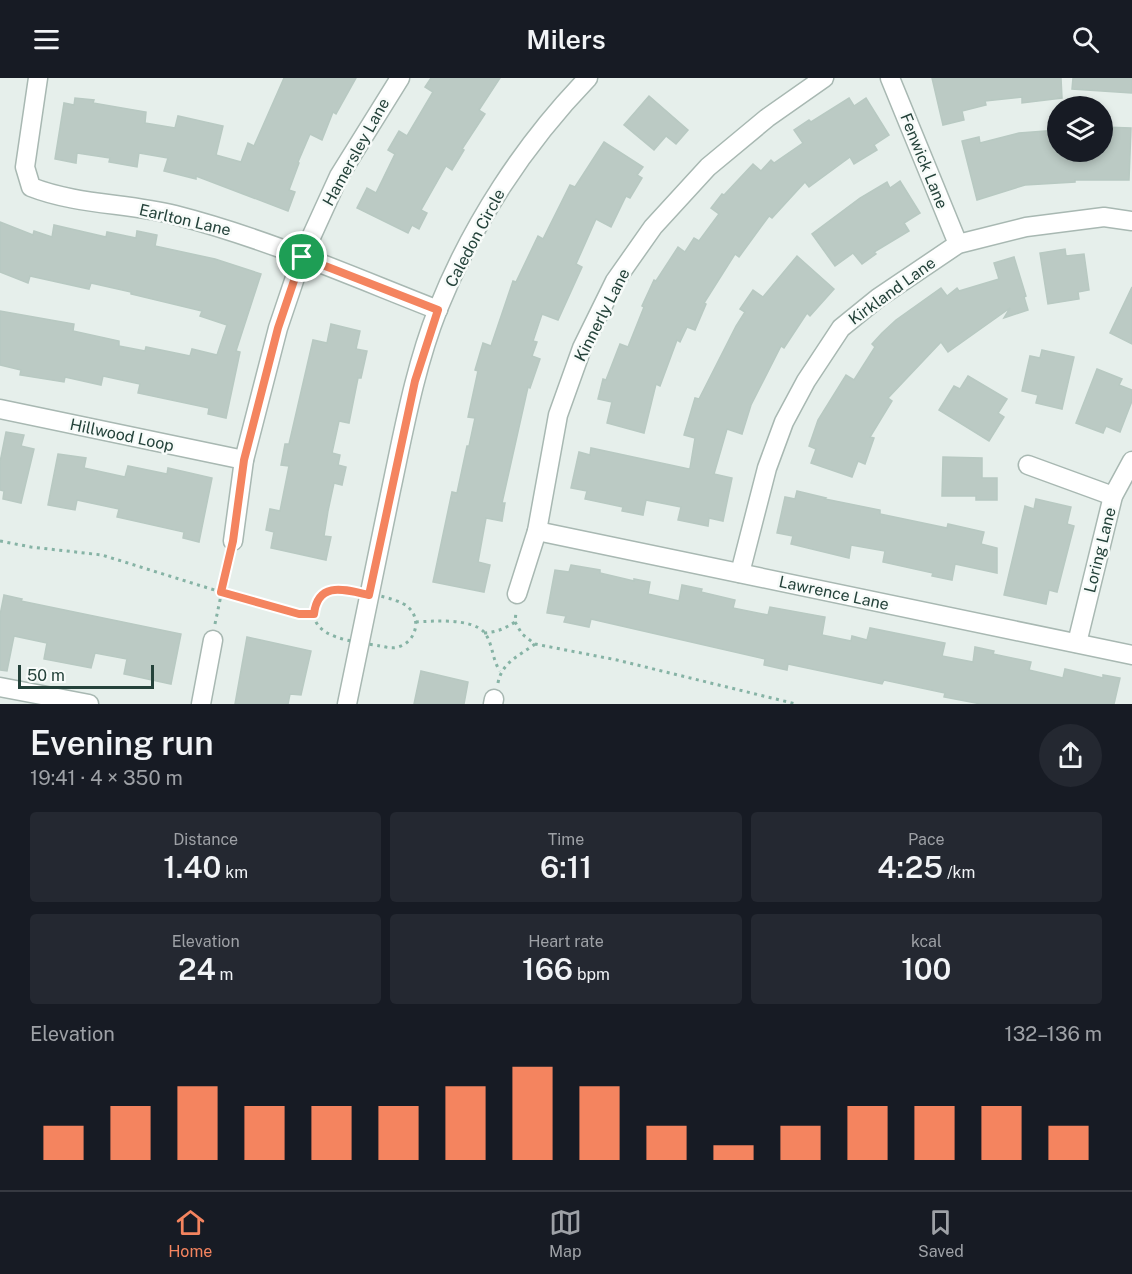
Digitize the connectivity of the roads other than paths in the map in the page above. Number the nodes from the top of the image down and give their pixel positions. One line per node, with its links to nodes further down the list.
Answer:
1 (38, 78): 8 (street, Earlton Lane)
2 (400, 78): 8 (street, Hamersley Lane)
3 (588, 78): 9 (street, Caledon Circle)
4 (824, 78): 15 (street, Kinnerly Lane)
5 (890, 78): 7 (street, Fenwick Lane)
6 (1132, 221): 7 (street, Kirkland Lane)
7 (958, 244): 17 (street, Kirkland Lane)
8 (302, 257): 9 (street, Earlton Lane); 11 (street, Hamersley Lane)
9 (438, 310): 25 (street, Caledon Circle)
10 (0, 409): 11 (street, Hillwood Loop)
11 (244, 460): 16 (street, Hamersley Lane)
12 (1132, 461): 14 (street, Loring Lane)
13 (1028, 465): 14 (street)
14 (1113, 496): 20 (street, Loring Lane)
15 (537, 531): 17 (street, Lawrence Lane); 18 (street, Kinnerly Lane)
16 (233, 541)
17 (740, 573): 20 (street, Lawrence Lane)
18 (517, 594)
19 (213, 640): 24 (street)
20 (1077, 644): 21 (street, Lawrence Lane)
21 (1132, 655)
22 (0, 687): 23 (street)
23 (89, 704)
24 (201, 704)
25 (347, 704)

